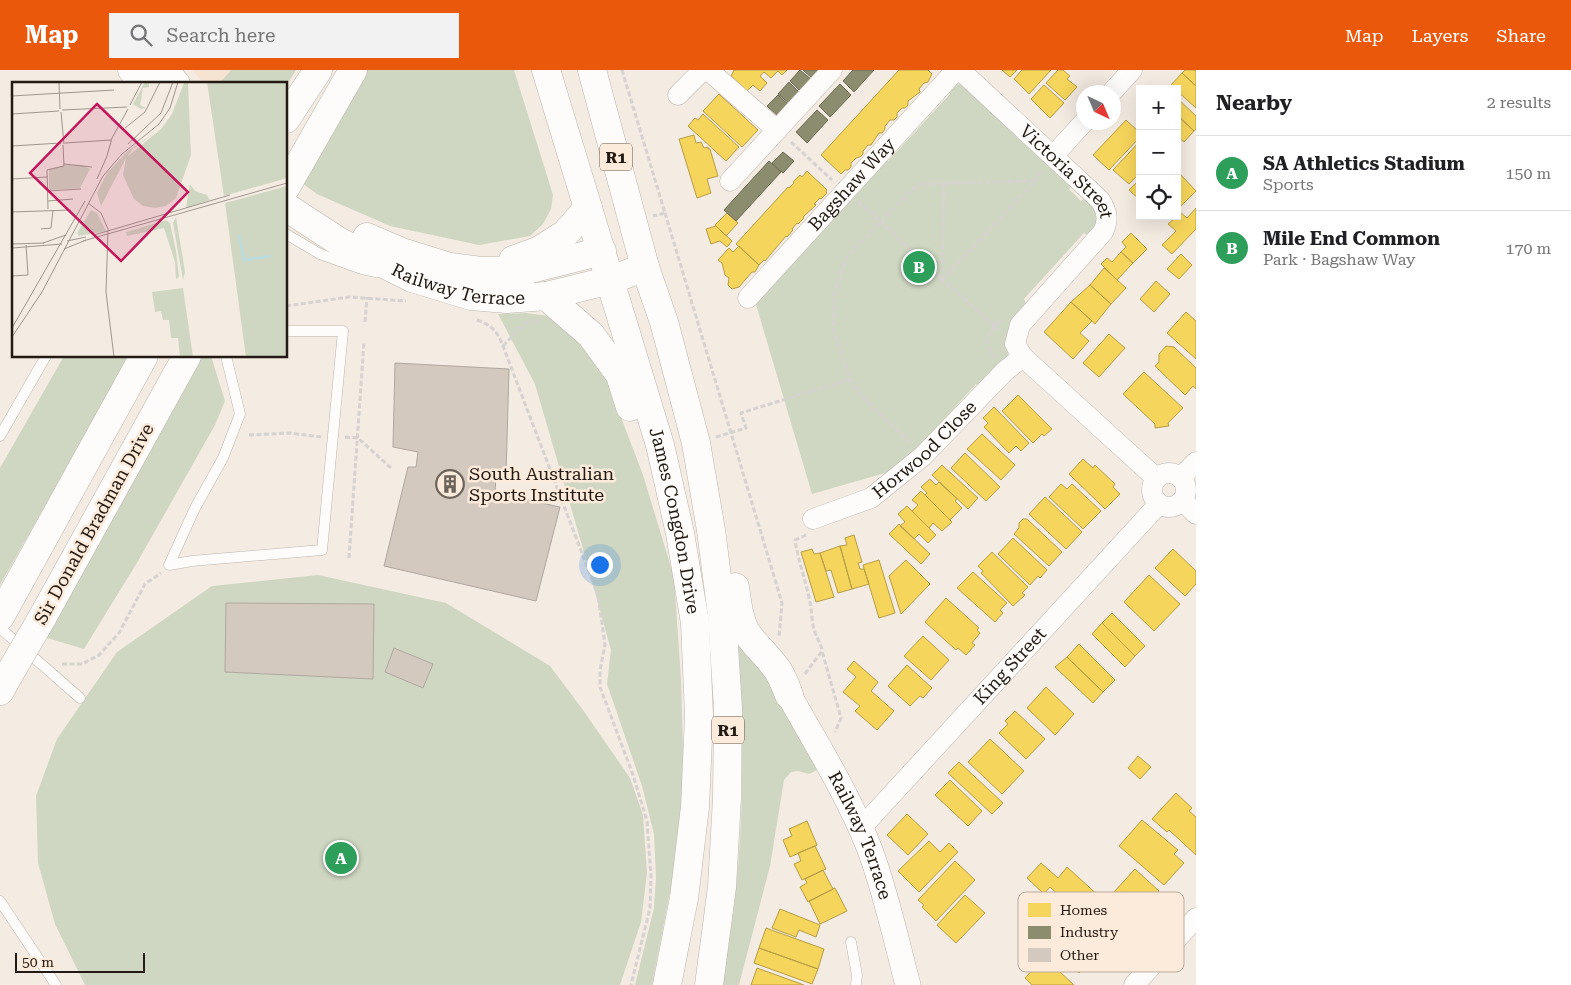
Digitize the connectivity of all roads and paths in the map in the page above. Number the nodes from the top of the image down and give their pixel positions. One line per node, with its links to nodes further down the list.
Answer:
1 (132, 70): 14 (main road)
2 (164, 70): 15 (main road)
3 (318, 70): 18 (main road)
4 (353, 70): 24 (main road)
5 (546, 70): 28 (main road, James Congdon Drive / R1)
6 (592, 70): 32 (main road, James Congdon Drive / R1)
7 (622, 70): 29 (path)
8 (703, 70): 17 (street)
9 (708, 70): 19 (street)
10 (832, 70): 19 (street)
11 (956, 70): 26 (street, Bagshaw Way)
12 (960, 70): 21 (street, Victoria Street)
13 (1132, 70): 16 (street)
14 (141, 82)
15 (174, 82)
16 (1118, 85)
17 (678, 95)
18 (288, 116)
19 (777, 130): 22 (street); 26 (path)
20 (1077, 130): 21 (street)
21 (1053, 156): 23 (path); 45 (street, Victoria Street)
22 (730, 181)
23 (1035, 181): 25 (path); 36 (path)
24 (289, 183): 34 (main road, Railway Terrace)
25 (944, 183): 30 (path); 36 (path)
26 (845, 191): 30 (path); 39 (street, Bagshaw Way)
27 (288, 208): 37 (main road, Railway Terrace)
28 (588, 208): 33 (main road, James Congdon Drive / R1); 34 (main road)
29 (665, 213): 32 (path); 54 (path)
30 (881, 222): 36 (path); 53 (path)
31 (288, 235): 37 (lane)
32 (644, 243): 33 (main road, Railway Terrace); 35 (main road, Railway Terrace); 60 (main road, James Congdon Drive / R1)
33 (602, 251): 34 (main road, Railway Terrace); 35 (main road, James Congdon Drive / R1)
34 (481, 271)
35 (611, 280): 41 (main road, Railway Terrace); 67 (main road, James Congdon Drive / R1)
36 (942, 280): 45 (path)
37 (410, 290): 38 (path); 41 (main road, Railway Terrace)
38 (366, 297): 40 (path); 43 (path)
39 (748, 298)
40 (288, 306)
41 (546, 309): 47 (path); 67 (main road)
42 (470, 318): 47 (path)
43 (365, 322)
44 (288, 331): 72 (lane)
45 (1017, 334): 48 (street)
46 (364, 342): 59 (path)
47 (503, 346): 89 (path)
48 (1023, 357): 61 (street, Horwood Close); 66 (street)
49 (45, 358): 56 (lane)
50 (143, 358): 73 (main road, Sir Donald Bradman Drive)
51 (185, 358): 78 (main road, Sir Donald Bradman Drive, bridge)
52 (226, 358): 72 (lane)
53 (850, 379): 54 (path); 61 (path)
54 (732, 432): 60 (path); 75 (path)
55 (249, 435): 57 (path)
56 (0, 436)
57 (324, 437)
58 (345, 437): 59 (path)
59 (358, 438): 63 (path); 71 (path)
60 (696, 442): 64 (main road, James Congdon Drive / R1)
61 (923, 456): 70 (street, Horwood Close)
62 (1196, 462): 65 (street)
63 (390, 468)
64 (701, 475): 79 (main road); 91 (main road, James Congdon Drive / R1)
65 (1181, 477): 66 (street); 69 (street)
66 (1156, 478): 68 (street)
67 (673, 500): 90 (main road, James Congdon Drive / R1)
68 (1158, 505): 69 (street); 82 (street, King Street)
69 (1189, 508)
70 (812, 519): 76 (path)
71 (349, 558)
72 (169, 565): 77 (path)
73 (6, 607)
74 (0, 628): 80 (lane)
75 (778, 642)
76 (822, 651): 79 (path); 81 (path)
77 (54, 663)
78 (5, 682)
79 (794, 688): 82 (street, Railway Terrace)
80 (80, 698)
81 (833, 735)
82 (861, 828): 93 (street, Railway Terrace)
83 (0, 901): 88 (lane)
84 (1196, 918): 85 (street)
85 (1184, 931)
86 (851, 942): 92 (lane)
87 (1146, 972): 94 (street)
88 (56, 985)
89 (631, 985)
90 (666, 985)
91 (709, 985)
92 (856, 985)
93 (908, 985)
94 (1134, 985)

